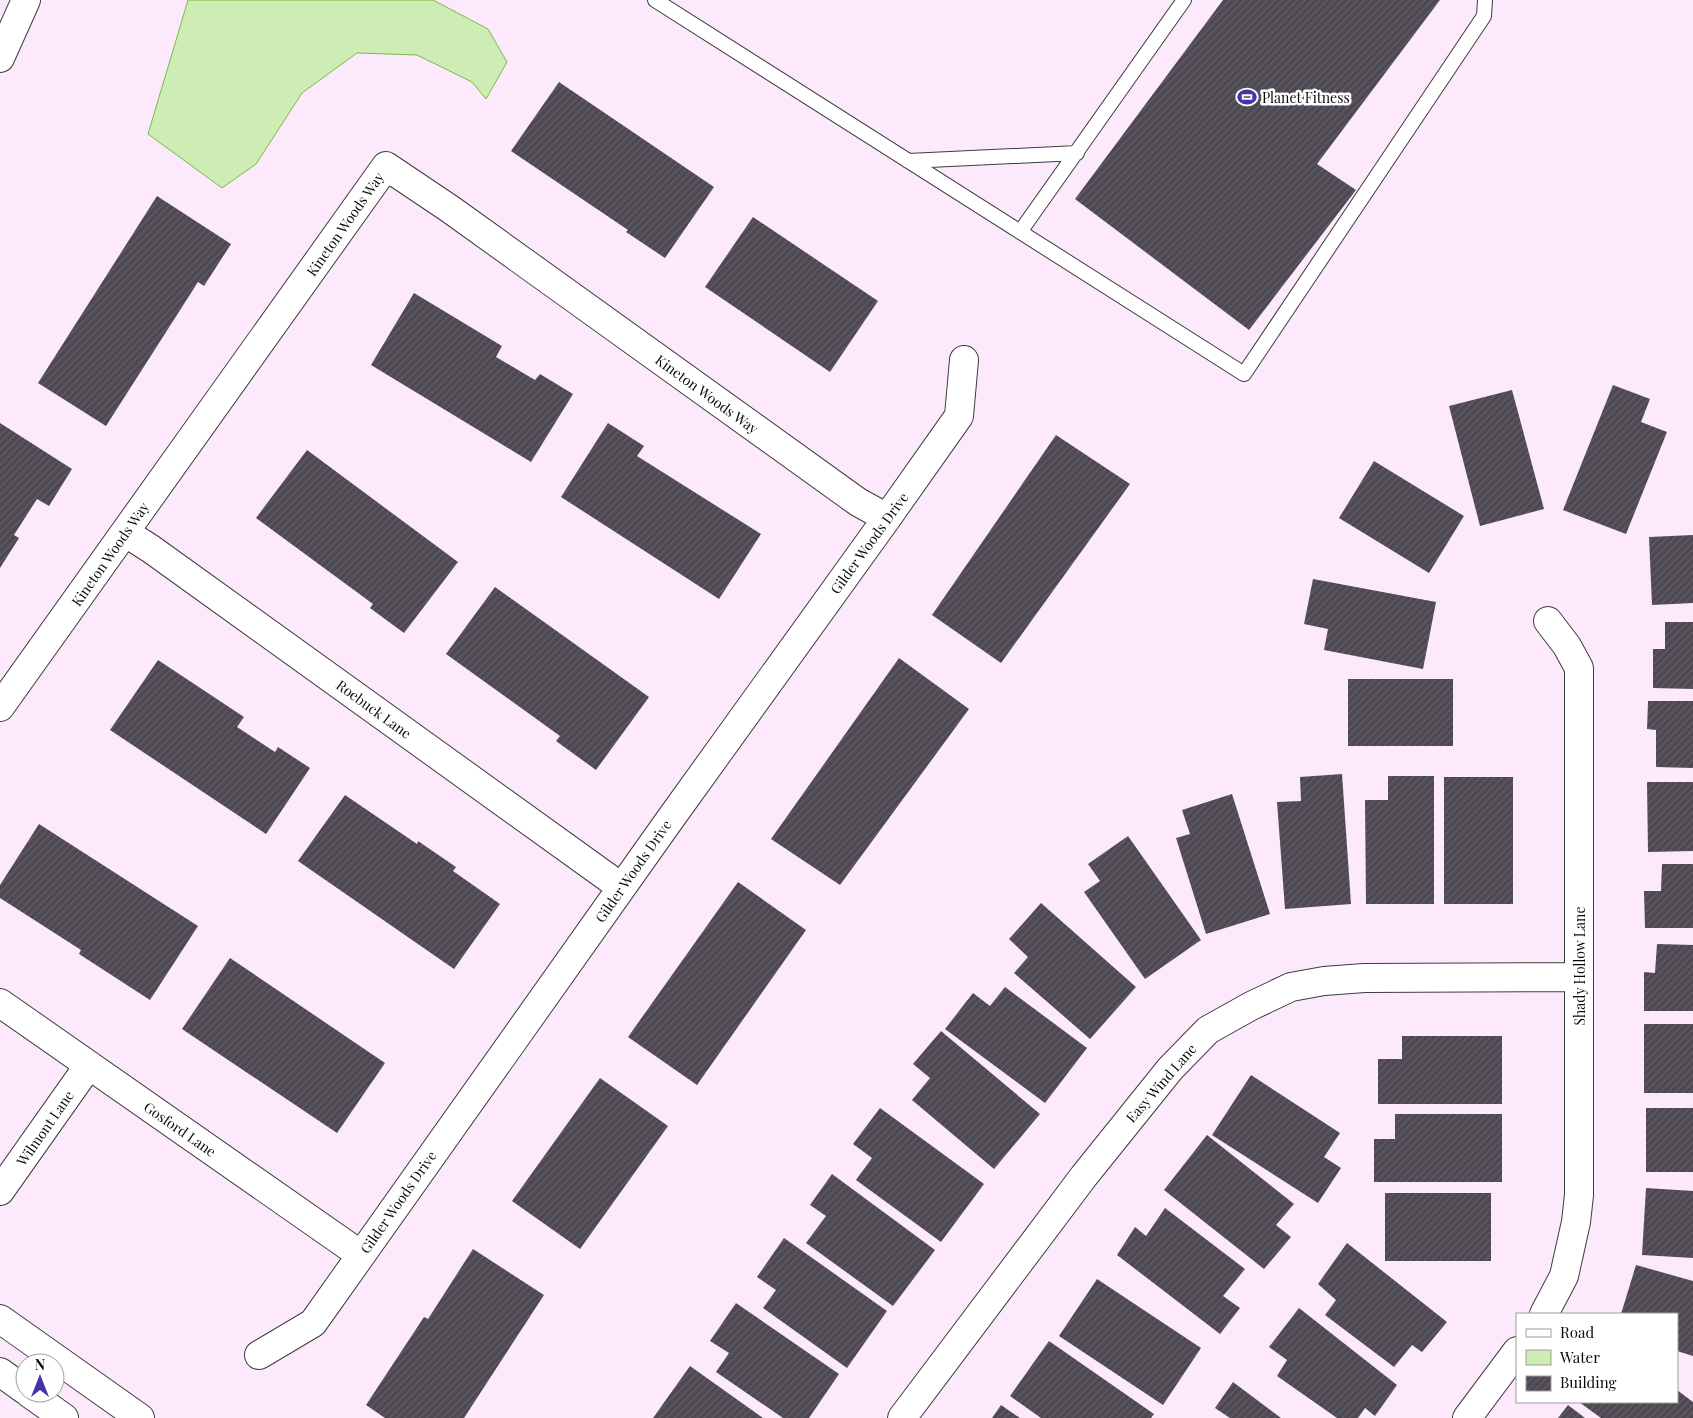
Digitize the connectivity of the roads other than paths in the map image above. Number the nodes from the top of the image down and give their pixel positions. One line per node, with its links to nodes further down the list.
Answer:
1 (26, 0): 5 (street)
2 (655, 0): 7 (lane)
3 (1184, 0): 6 (lane)
4 (1485, 0): 8 (lane)
5 (0, 58)
6 (1076, 153): 7 (lane); 8 (lane)
7 (908, 161): 8 (lane)
8 (1020, 232)
9 (964, 360): 10 (street, Gilder Woods Drive)
10 (887, 518): 11 (street, Kineton Woods Way); 14 (street, Gilder Woods Drive)
11 (126, 533): 13 (street, Kineton Woods Way); 14 (street, Roebuck Lane)
12 (1548, 621): 15 (street, Shady Hollow Lane)
13 (0, 708)
14 (622, 887): 19 (street, Gilder Woods Drive)
15 (1579, 977): 20 (street, Shady Hollow Lane); 29 (street, Easy Wind Lane)
16 (0, 1003): 17 (street, Gosford Lane)
17 (89, 1065): 18 (street, Wilmont Lane); 19 (street, Gosford Lane)
18 (0, 1191)
19 (361, 1255): 23 (street, Gilder Woods Drive)
20 (1545, 1313)
21 (0, 1318): 28 (street)
22 (1516, 1352): 30 (street)
23 (259, 1355)
24 (0, 1372): 25 (street)
25 (15, 1383)
26 (43, 1403): 27 (street)
27 (64, 1418)
28 (140, 1418)
29 (902, 1418)
30 (1467, 1418)

